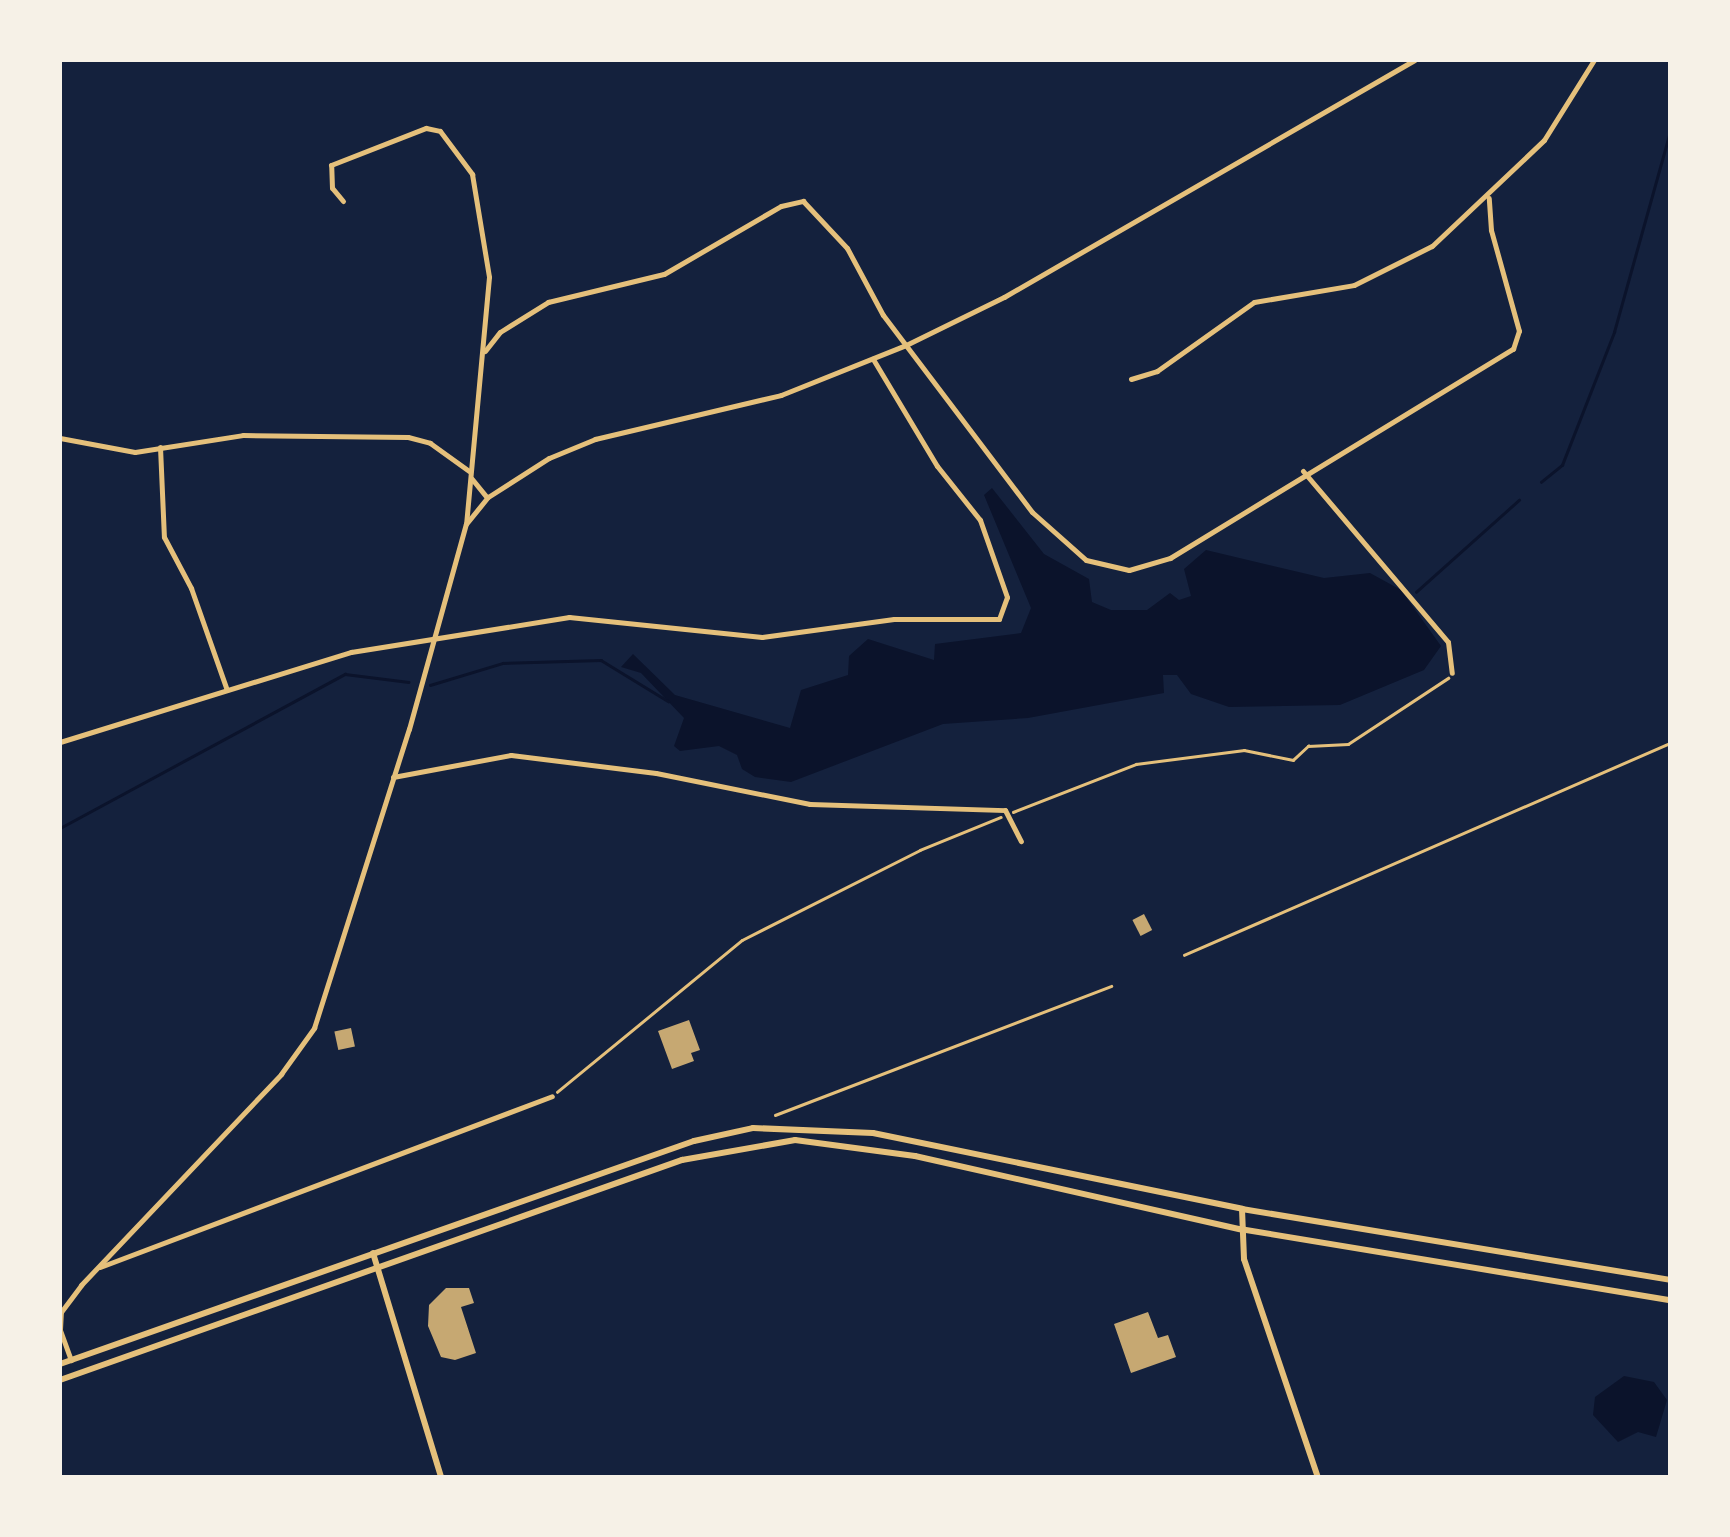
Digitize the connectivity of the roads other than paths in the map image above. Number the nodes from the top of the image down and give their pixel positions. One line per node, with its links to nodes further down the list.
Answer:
1 (1416, 60): 5 (street)
2 (1594, 60): 3 (street)
3 (1489, 198): 8 (street); 12 (street)
4 (343, 200): 6 (street)
5 (906, 345): 6 (street); 7 (street); 12 (street)
6 (485, 352): 11 (street)
7 (873, 359): 13 (street); 15 (street)
8 (1132, 379)
9 (60, 438): 10 (street)
10 (160, 448): 11 (street); 17 (street)
11 (470, 471): 13 (street); 14 (street)
12 (1303, 472): 16 (street)
13 (488, 496): 14 (street)
14 (466, 524): 15 (street)
15 (434, 642): 17 (street); 19 (street)
16 (1452, 673)
17 (227, 690): 18 (street)
18 (60, 742)
19 (393, 777): 20 (street); 25 (street)
20 (1020, 841)
21 (552, 1096): 25 (street)
22 (1242, 1209): 23 (main road); 24 (main road); 27 (main road)
23 (1240, 1229): 26 (main road); 28 (main road); 36 (main road)
24 (373, 1252): 26 (main road); 31 (main road)
25 (97, 1268): 29 (street)
26 (380, 1270): 33 (main road); 35 (main road)
27 (1670, 1280)
28 (1670, 1300)
29 (60, 1312): 30 (street)
30 (60, 1329): 31 (street)
31 (71, 1360): 32 (main road); 33 (main road)
32 (60, 1364)
33 (77, 1374): 34 (main road)
34 (60, 1380)
35 (441, 1477)
36 (1318, 1477)

